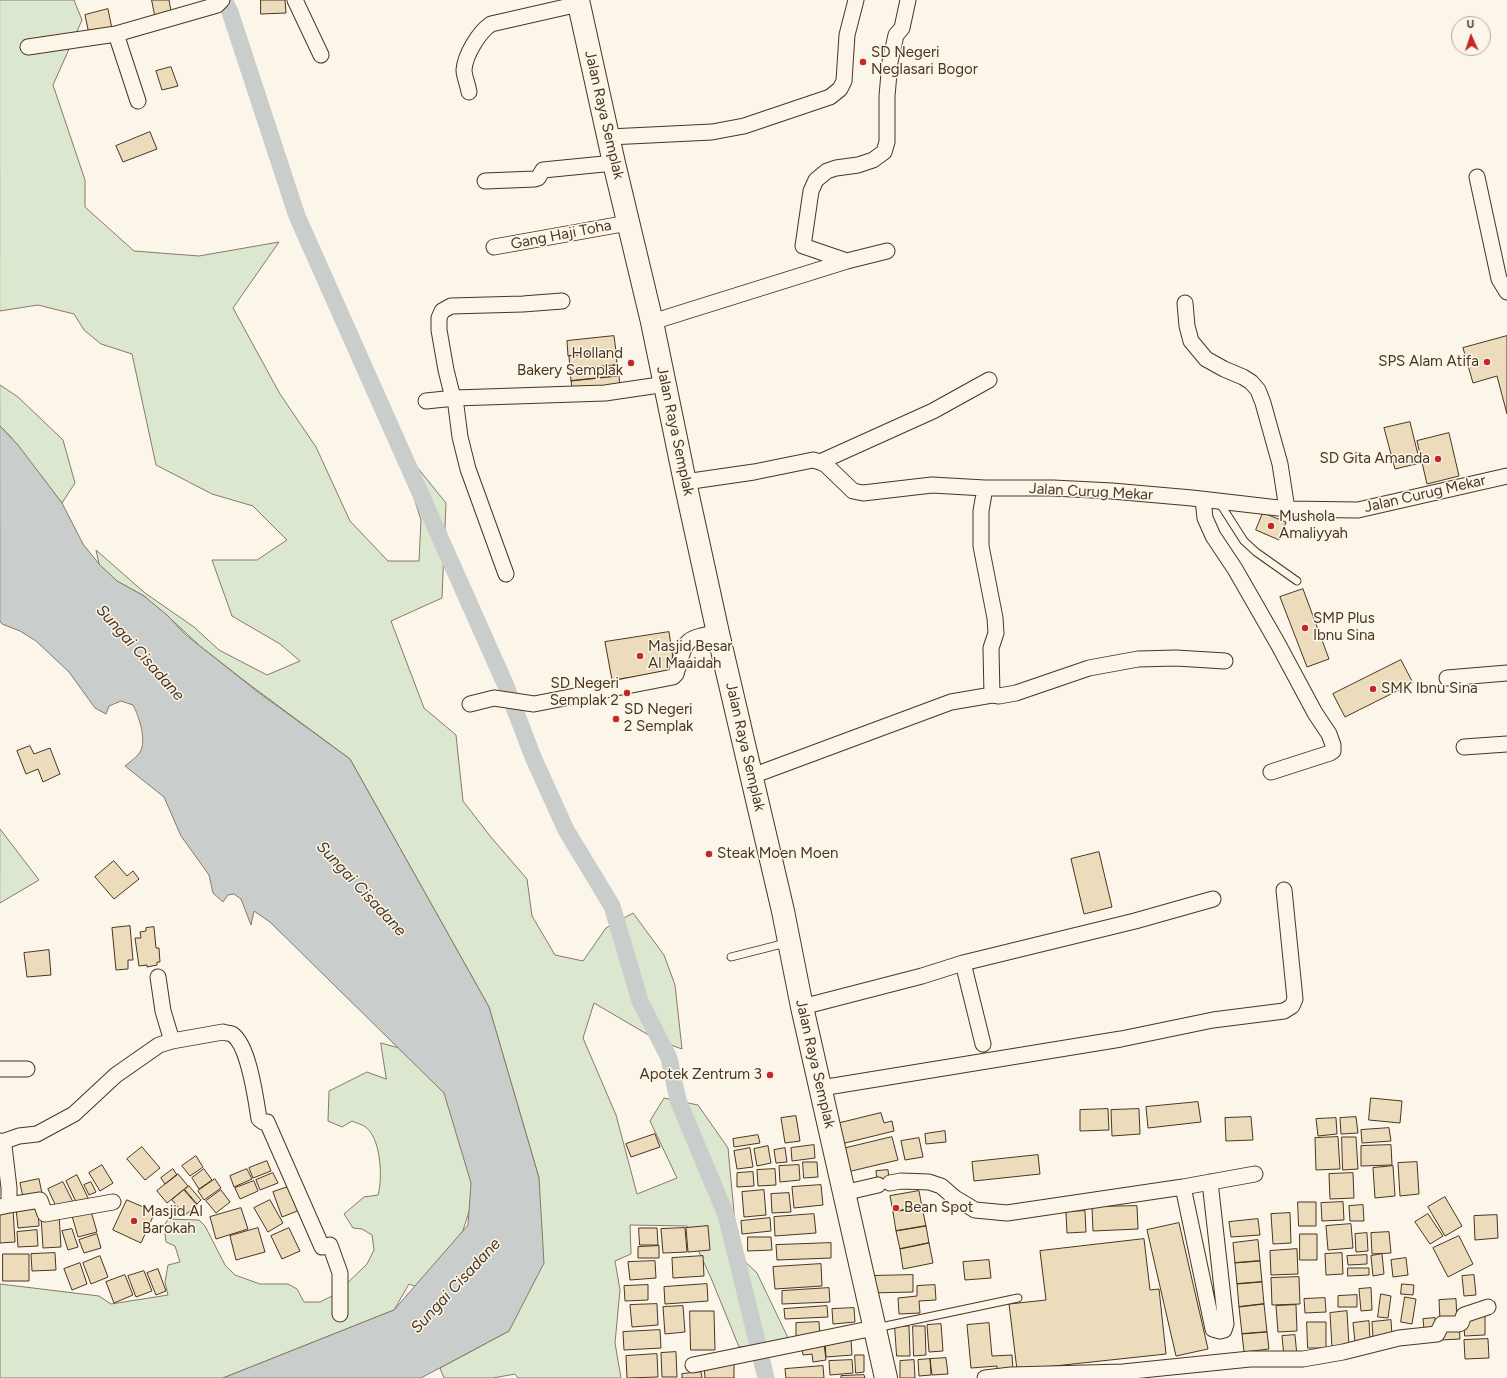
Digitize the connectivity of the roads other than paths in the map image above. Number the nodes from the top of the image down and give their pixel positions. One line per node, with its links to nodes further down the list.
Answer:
1 (295, 0): 8 (street)
2 (856, 0): 11 (street)
3 (908, 0): 18 (street)
4 (220, 2): 6 (street)
5 (578, 2): 9 (street); 11 (main road, Jalan Raya Semplak)
6 (116, 34): 7 (street); 10 (street)
7 (28, 47)
8 (321, 56)
9 (470, 92)
10 (138, 101)
11 (609, 136): 12 (main road, Jalan Raya Semplak)
12 (614, 163): 14 (street); 15 (main road, Jalan Raya Semplak)
13 (1477, 177): 19 (street)
14 (485, 181)
15 (628, 222): 16 (street, Gang Haji Toha); 22 (main road, Jalan Raya Semplak)
16 (494, 247)
17 (887, 251): 18 (street)
18 (847, 261): 22 (street)
19 (1507, 292)
20 (562, 301): 25 (street)
21 (1185, 304): 33 (street)
22 (652, 322): 24 (main road, Jalan Raya Semplak)
23 (989, 380): 27 (street)
24 (666, 384): 25 (street); 29 (main road, Jalan Raya Semplak)
25 (454, 398): 26 (street); 34 (street)
26 (426, 401)
27 (820, 462): 29 (street); 30 (street, Jalan Curug Mekar)
28 (1507, 476): 33 (street, Jalan Curug Mekar)
29 (685, 482): 36 (main road, Jalan Raya Semplak)
30 (985, 488): 31 (street, Jalan Curug Mekar); 40 (street)
31 (1203, 500): 32 (street, Jalan Curug Mekar); 44 (street)
32 (1219, 502): 33 (street, Jalan Curug Mekar); 35 (lane)
33 (1287, 509)
34 (506, 574)
35 (1297, 581)
36 (718, 633): 41 (street); 45 (main road, Jalan Raya Semplak)
37 (1225, 661): 40 (street)
38 (1507, 673): 39 (street)
39 (1447, 678)
40 (992, 695): 45 (street)
41 (470, 704)
42 (1507, 744): 43 (street)
43 (1464, 747)
44 (1271, 772)
45 (752, 776): 48 (main road, Jalan Raya Semplak)
46 (1284, 890): 57 (street)
47 (1212, 899): 50 (street)
48 (790, 942): 49 (lane); 52 (main road, Jalan Raya Semplak)
49 (731, 957)
50 (963, 963): 52 (street); 54 (street)
51 (158, 977): 53 (street)
52 (802, 1007): 57 (main road, Jalan Raya Semplak)
53 (172, 1041): 58 (street); 67 (street)
54 (983, 1044)
55 (27, 1069): 56 (street)
56 (0, 1070)
57 (821, 1088): 62 (main road, Jalan Raya Semplak)
58 (1, 1141): 64 (street)
59 (1255, 1174): 60 (street)
60 (1210, 1182): 61 (street); 61 (street)
61 (1183, 1187): 62 (street)
62 (843, 1193): 68 (main road, Jalan Raya Semplak)
63 (113, 1202): 64 (street)
64 (4, 1206)
65 (1018, 1298): 68 (lane)
66 (1488, 1307): 71 (street)
67 (340, 1314)
68 (874, 1328): 69 (street); 70 (main road, Jalan Raya Semplak)
69 (694, 1365)
70 (886, 1378)
71 (985, 1378)

